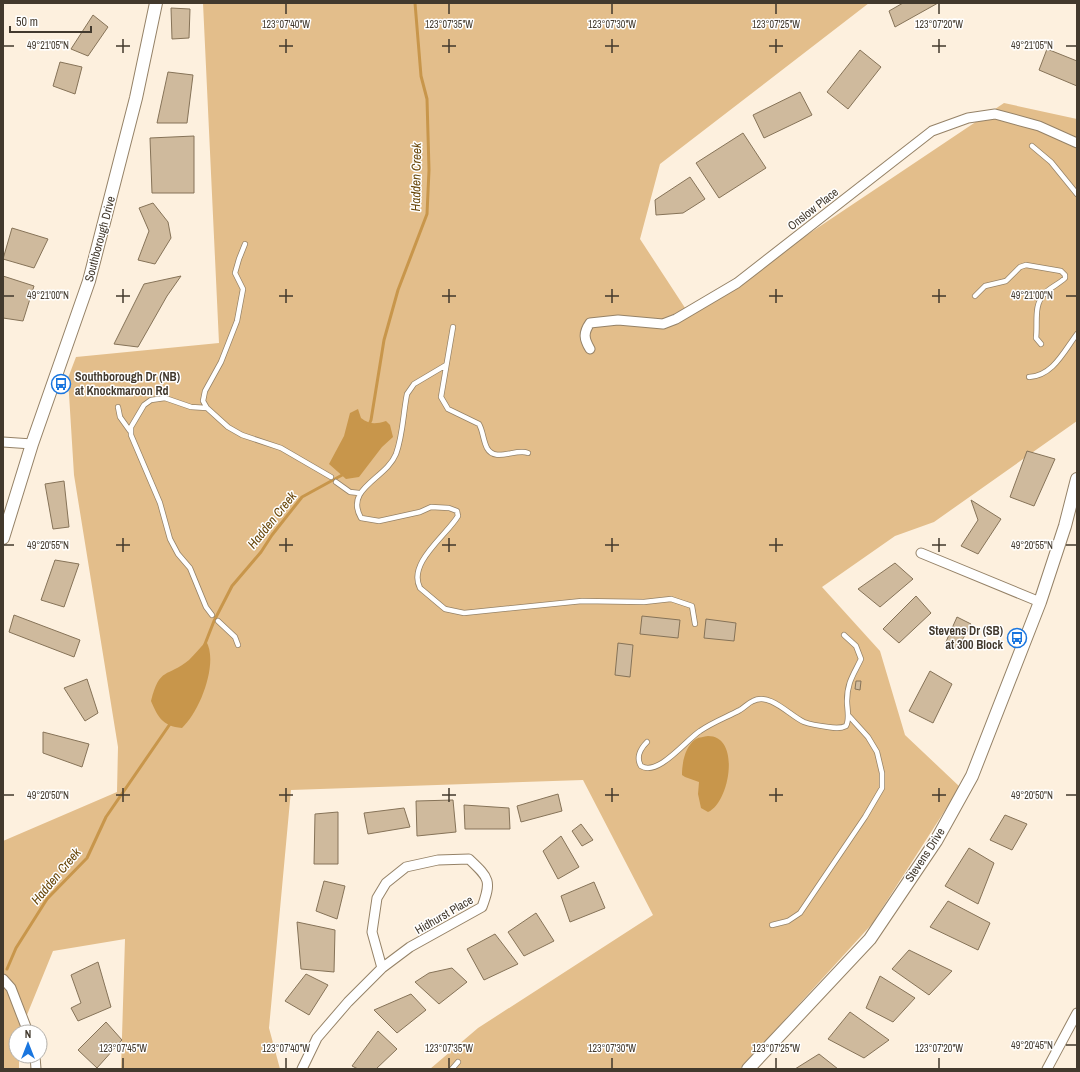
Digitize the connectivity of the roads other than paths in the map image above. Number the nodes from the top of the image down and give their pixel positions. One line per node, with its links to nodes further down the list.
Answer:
1 (156, 3): 17 (street, Southborough Drive)
2 (1077, 143): 10 (street, Onslow Place)
3 (1032, 146): 4 (lane)
4 (1077, 194)
5 (245, 244): 14 (lane)
6 (975, 296): 9 (lane)
7 (453, 327): 11 (lane)
8 (1077, 334): 12 (lane)
9 (1041, 344)
10 (590, 349)
11 (446, 365): 18 (lane); 22 (lane)
12 (1029, 377)
13 (118, 408): 15 (lane)
14 (207, 408): 15 (lane); 19 (lane)
15 (130, 431): 26 (lane)
16 (3, 442): 17 (street)
17 (32, 444): 23 (street, Southborough Drive)
18 (528, 453)
19 (331, 477)
20 (1077, 478): 25 (street, Stevens Drive)
21 (336, 482): 22 (lane)
22 (358, 493): 28 (lane)
23 (3, 538)
24 (921, 553): 25 (street)
25 (1040, 602): 41 (street, Stevens Drive)
26 (212, 615)
27 (218, 621): 30 (lane)
28 (695, 624)
29 (844, 635): 31 (lane)
30 (238, 645)
31 (848, 715): 32 (lane); 33 (lane)
32 (647, 742)
33 (772, 925)
34 (382, 968): 34 (street, Hidhurst Place); 39 (street, Hidhurst Place)
35 (3, 978): 37 (street)
36 (1077, 1013): 42 (street)
37 (25, 1024)
38 (458, 1062): 40 (lane)
39 (302, 1069)
40 (452, 1069)
41 (748, 1069)
42 (1047, 1069)

